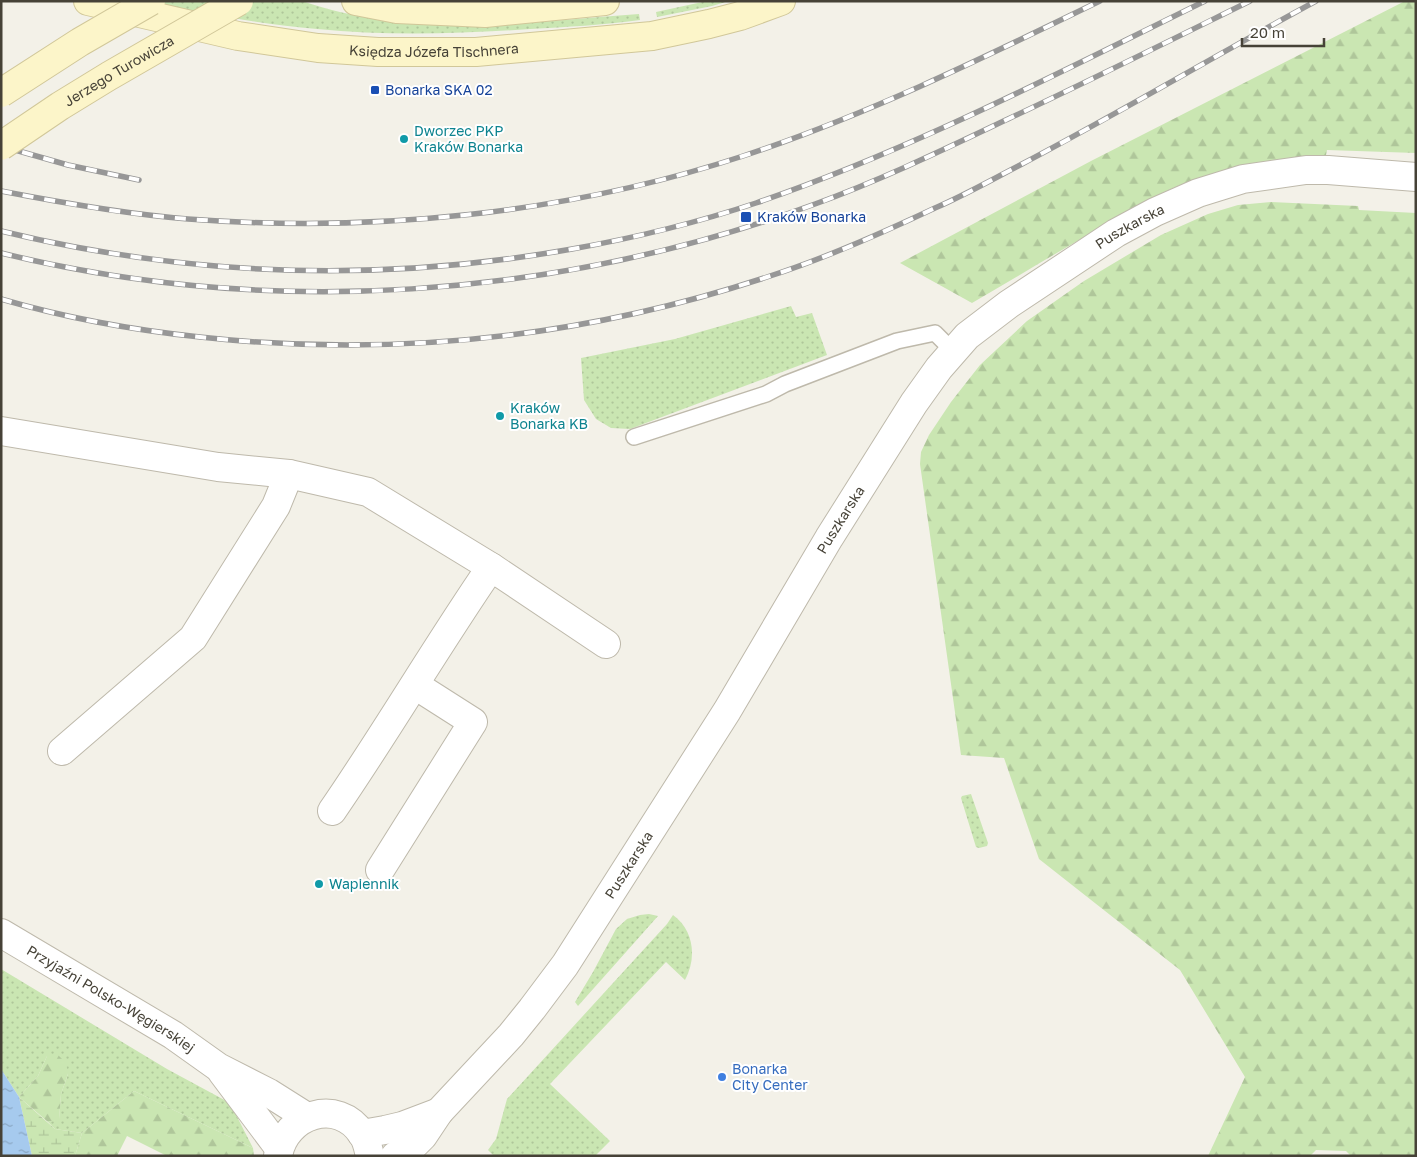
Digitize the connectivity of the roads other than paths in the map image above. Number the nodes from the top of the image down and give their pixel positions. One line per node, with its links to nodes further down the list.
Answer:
1 (88, 1): 6 (main road, Księdza Józefa Tischnera)
2 (151, 1): 7 (main road, bridge)
3 (239, 1): 8 (main road, Jerzego Turowicza, bridge)
4 (356, 1): 5 (main road)
5 (605, 1)
6 (781, 1)
7 (1, 93)
8 (1, 146)
9 (1416, 177): 10 (street, Puszkarska)
10 (952, 351): 12 (lane); 22 (street, Puszkarska)
11 (2, 436): 13 (street)
12 (634, 437)
13 (289, 474): 14 (street); 17 (street)
14 (492, 567): 15 (street); 16 (street)
15 (606, 644)
16 (415, 685): 18 (street); 19 (street)
17 (62, 751)
18 (332, 811)
19 (380, 870)
20 (1, 933): 21 (street, Przyjaźni Polsko-Węgierskiej)
21 (218, 1067): 23 (street, Przyjaźni Polsko-Węgierskiej); 25 (street, Przyjaźni Polsko-Węgierskiej)
22 (439, 1112): 24 (street, Puszkarska); 26 (street, Puszkarska)
23 (307, 1117): 24 (street); 25 (street)
24 (366, 1145)
25 (278, 1152)
26 (395, 1156)

